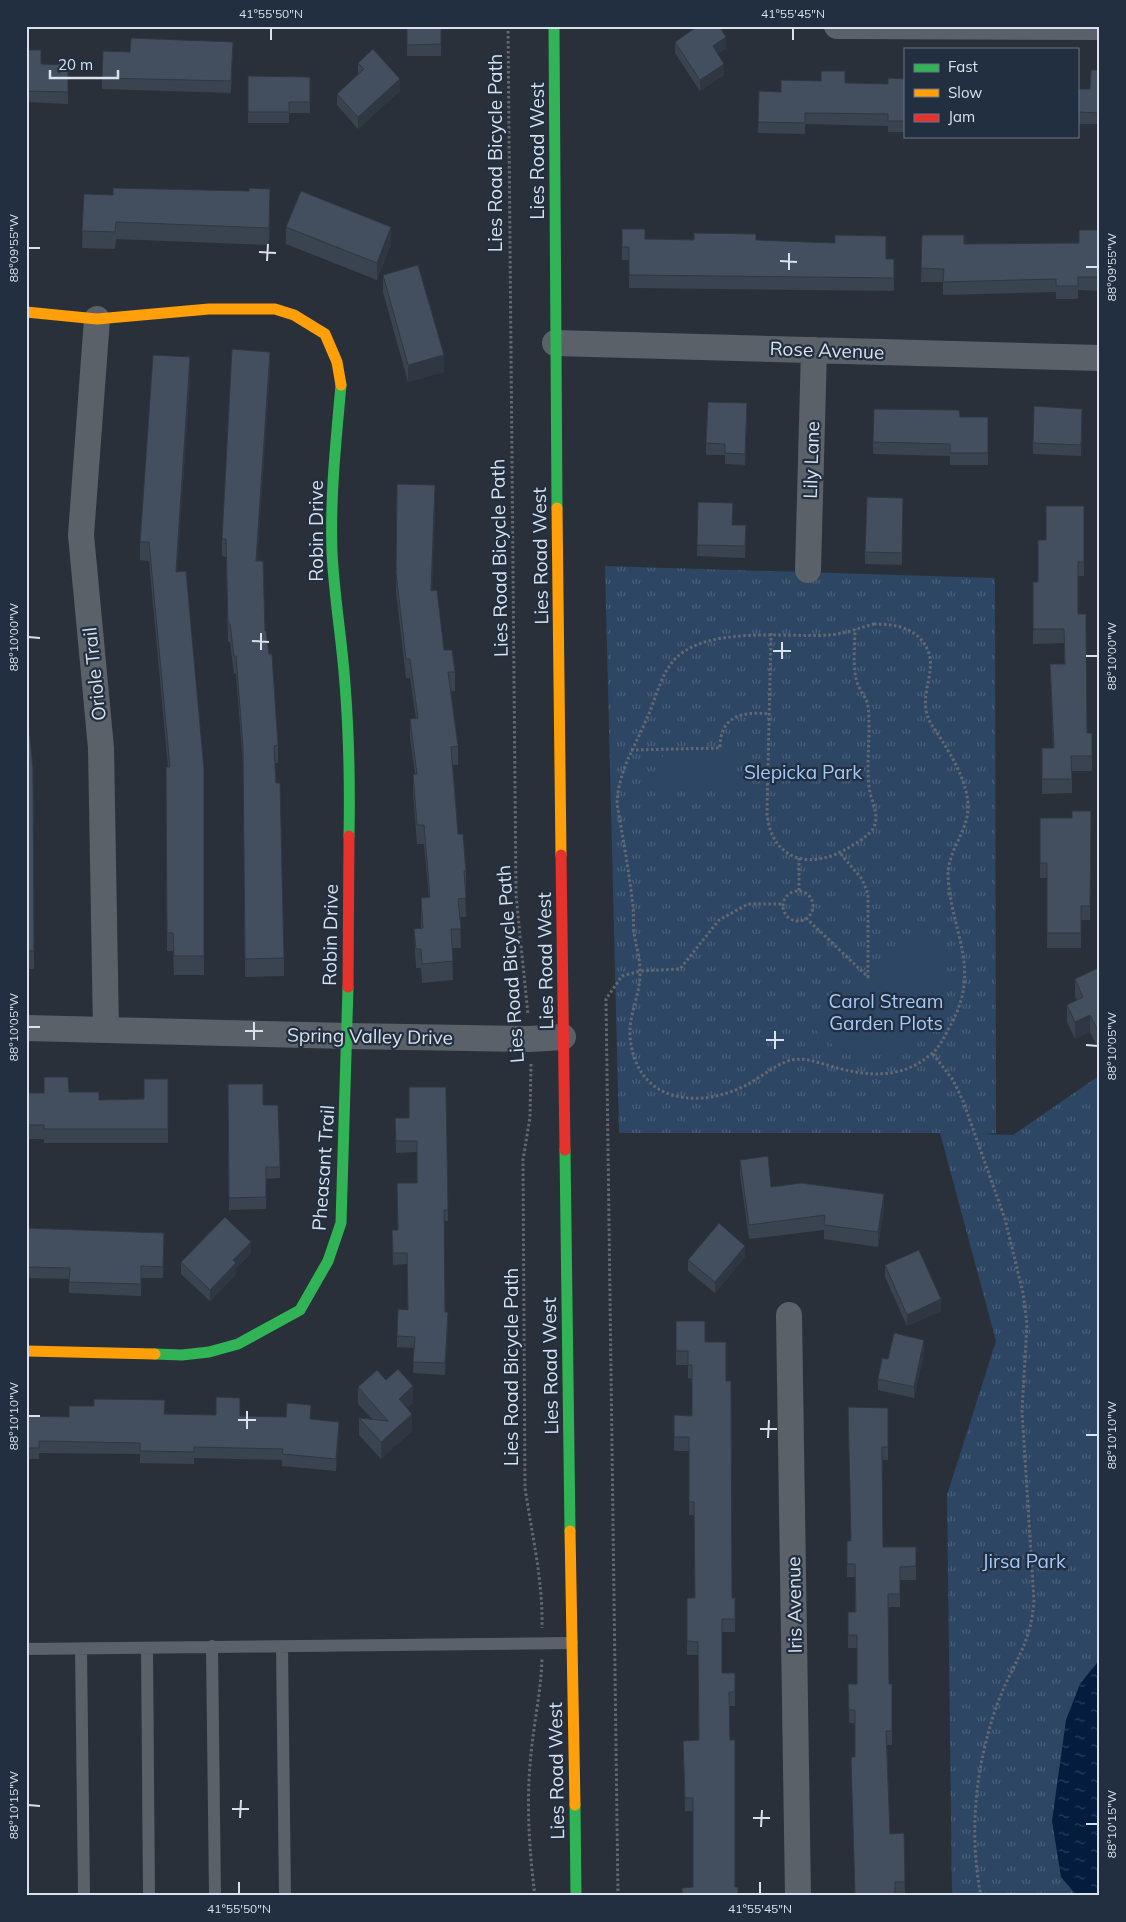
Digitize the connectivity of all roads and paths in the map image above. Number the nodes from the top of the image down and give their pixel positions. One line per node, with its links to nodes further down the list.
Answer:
1 (508, 26): 25 (path, Lies Road Bicycle Path)
2 (554, 26): 7 (street, Lies Road West)
3 (837, 26): 4 (street)
4 (1100, 27)
5 (26, 312): 6 (street, Robin Drive)
6 (97, 319): 22 (street, Oriole Trail); 23 (street, Robin Drive)
7 (555, 343): 8 (street, Rose Avenue); 24 (street, Lies Road West)
8 (814, 350): 9 (street, Rose Avenue); 10 (street, Lily Lane)
9 (1100, 358)
10 (808, 570)
11 (855, 629): 12 (path); 15 (path); 26 (path)
12 (771, 634): 13 (path); 14 (path)
13 (769, 714): 14 (path); 16 (path)
14 (632, 750): 20 (path)
15 (840, 853): 16 (path); 19 (path)
16 (799, 858): 17 (path)
17 (799, 891): 18 (path); 19 (path)
18 (783, 904): 19 (path); 20 (path)
19 (806, 918)
20 (640, 971): 26 (path); 42 (path)
21 (26, 1028): 22 (street, Spring Valley Drive)
22 (106, 1030): 23 (street, Spring Valley Drive)
23 (348, 1036): 25 (street, Spring Valley Drive); 28 (street, Pheasant Trail)
24 (563, 1037): 25 (street, Spring Valley Drive); 29 (street, Lies Road West)
25 (530, 1038): 30 (path, Lies Road Bicycle Path)
26 (933, 1053): 44 (path)
27 (789, 1315): 43 (street, Iris Avenue)
28 (26, 1350)
29 (572, 1643): 30 (lane); 41 (street, Lies Road West)
30 (542, 1644): 32 (lane); 40 (path, Lies Road Bicycle Path)
31 (212, 1646): 32 (lane); 34 (lane); 38 (lane)
32 (282, 1647): 39 (lane)
33 (81, 1648): 34 (lane); 35 (lane); 36 (lane)
34 (147, 1648): 37 (lane)
35 (26, 1649)
36 (84, 1896)
37 (149, 1896)
38 (214, 1896)
39 (285, 1896)
40 (535, 1896)
41 (576, 1896)
42 (618, 1896)
43 (798, 1896)
44 (981, 1896)

